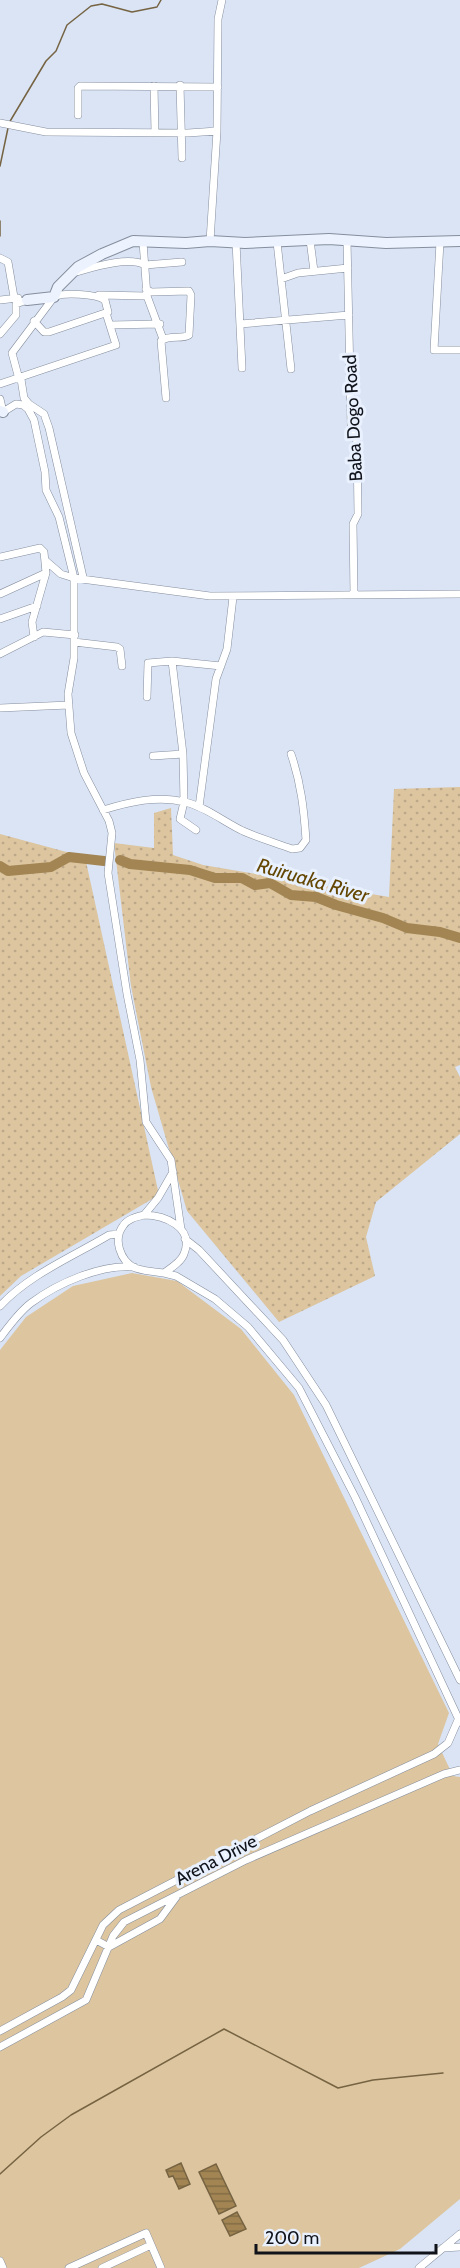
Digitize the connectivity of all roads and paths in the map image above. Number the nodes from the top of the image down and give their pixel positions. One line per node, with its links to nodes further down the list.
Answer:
1 (222, 0): 4 (street)
2 (180, 85): 3 (street); 4 (street); 9 (street)
3 (154, 86): 5 (street); 8 (street)
4 (218, 87): 7 (street)
5 (78, 115)
6 (4, 123): 8 (street)
7 (217, 131): 9 (street); 13 (street)
8 (155, 132): 9 (street)
9 (182, 133): 10 (street)
10 (182, 158)
11 (310, 240): 12 (street); 17 (street); 23 (street)
12 (347, 240): 18 (street); 22 (street, Baba Dogo Road)
13 (210, 241): 15 (street); 16 (street)
14 (460, 241): 18 (street)
15 (143, 242): 21 (street); 24 (street)
16 (236, 242): 17 (street); 37 (street)
17 (277, 242): 25 (street)
18 (440, 242): 41 (street)
19 (0, 258): 28 (street)
20 (183, 262): 21 (street)
21 (145, 265): 24 (street); 26 (street)
22 (348, 268): 23 (street); 33 (street, Baba Dogo Road)
23 (314, 271): 25 (street)
24 (74, 272): 29 (street)
25 (281, 279): 35 (street)
26 (146, 292): 27 (street); 36 (street); 40 (street)
27 (90, 295): 29 (street); 32 (street)
28 (14, 297): 30 (street); 31 (street)
29 (54, 297): 31 (street); 34 (street)
30 (0, 300)
31 (27, 300): 39 (street)
32 (108, 312): 34 (street); 38 (street)
33 (349, 315): 35 (street); 56 (street, Baba Dogo Road)
34 (34, 321): 44 (street)
35 (286, 321): 37 (street); 43 (street)
36 (160, 324): 38 (street); 40 (street)
37 (240, 324): 42 (street)
38 (110, 325): 44 (street)
39 (0, 334)
40 (163, 339): 46 (street)
41 (460, 350)
42 (242, 368)
43 (291, 369)
44 (20, 379): 45 (street); 52 (street)
45 (0, 384)
46 (166, 398)
47 (0, 399): 48 (street)
48 (1, 411): 53 (street)
49 (0, 557): 50 (street)
50 (46, 561): 51 (street); 53 (street)
51 (46, 573): 54 (street); 58 (street)
52 (82, 577)
53 (74, 578): 57 (street); 61 (street)
54 (0, 594)
55 (460, 594): 56 (street)
56 (354, 595): 57 (street)
57 (233, 597): 65 (street)
58 (38, 606): 59 (street); 60 (street)
59 (0, 619)
60 (34, 637): 61 (street); 62 (street)
61 (75, 639): 64 (street); 67 (street)
62 (0, 654)
63 (172, 661): 65 (street); 66 (street); 69 (street)
64 (122, 666)
65 (221, 666): 73 (street)
66 (147, 697)
67 (69, 705): 68 (street); 74 (street)
68 (0, 708)
69 (183, 754): 71 (street); 72 (street)
70 (291, 754): 73 (street)
71 (153, 756)
72 (184, 802): 73 (street); 74 (street); 75 (street)
73 (199, 807)
74 (103, 810): 76 (street)
75 (196, 830)
76 (173, 1172): 77 (street); 78 (street)
77 (144, 1215): 78 (street); 79 (street)
78 (181, 1229): 80 (street)
79 (119, 1234): 81 (street); 83 (street)
80 (185, 1239): 82 (street); 85 (street)
81 (134, 1267): 82 (street); 84 (street)
82 (164, 1274): 86 (street)
83 (0, 1306)
84 (0, 1338)
85 (460, 1680)
86 (459, 1721): 89 (street, Arena Drive)
87 (460, 1770): 88 (street, Arena Drive)
88 (179, 1894): 90 (street); 90 (street, Arena Drive)
89 (96, 1940): 90 (street); 91 (street, Arena Drive)
90 (109, 1947): 92 (street, Arena Drive)
91 (0, 2031)
92 (0, 2047)
93 (460, 2234): 96 (street)
94 (151, 2245): 97 (street); 99 (street); 103 (street)
95 (460, 2247): 96 (street)
96 (443, 2248): 104 (street)
97 (108, 2250): 99 (street); 101 (street)
98 (0, 2261): 100 (street)
99 (113, 2263): 102 (street)
100 (3, 2268)
101 (70, 2268)
102 (102, 2268)
103 (161, 2268)
104 (419, 2268)

